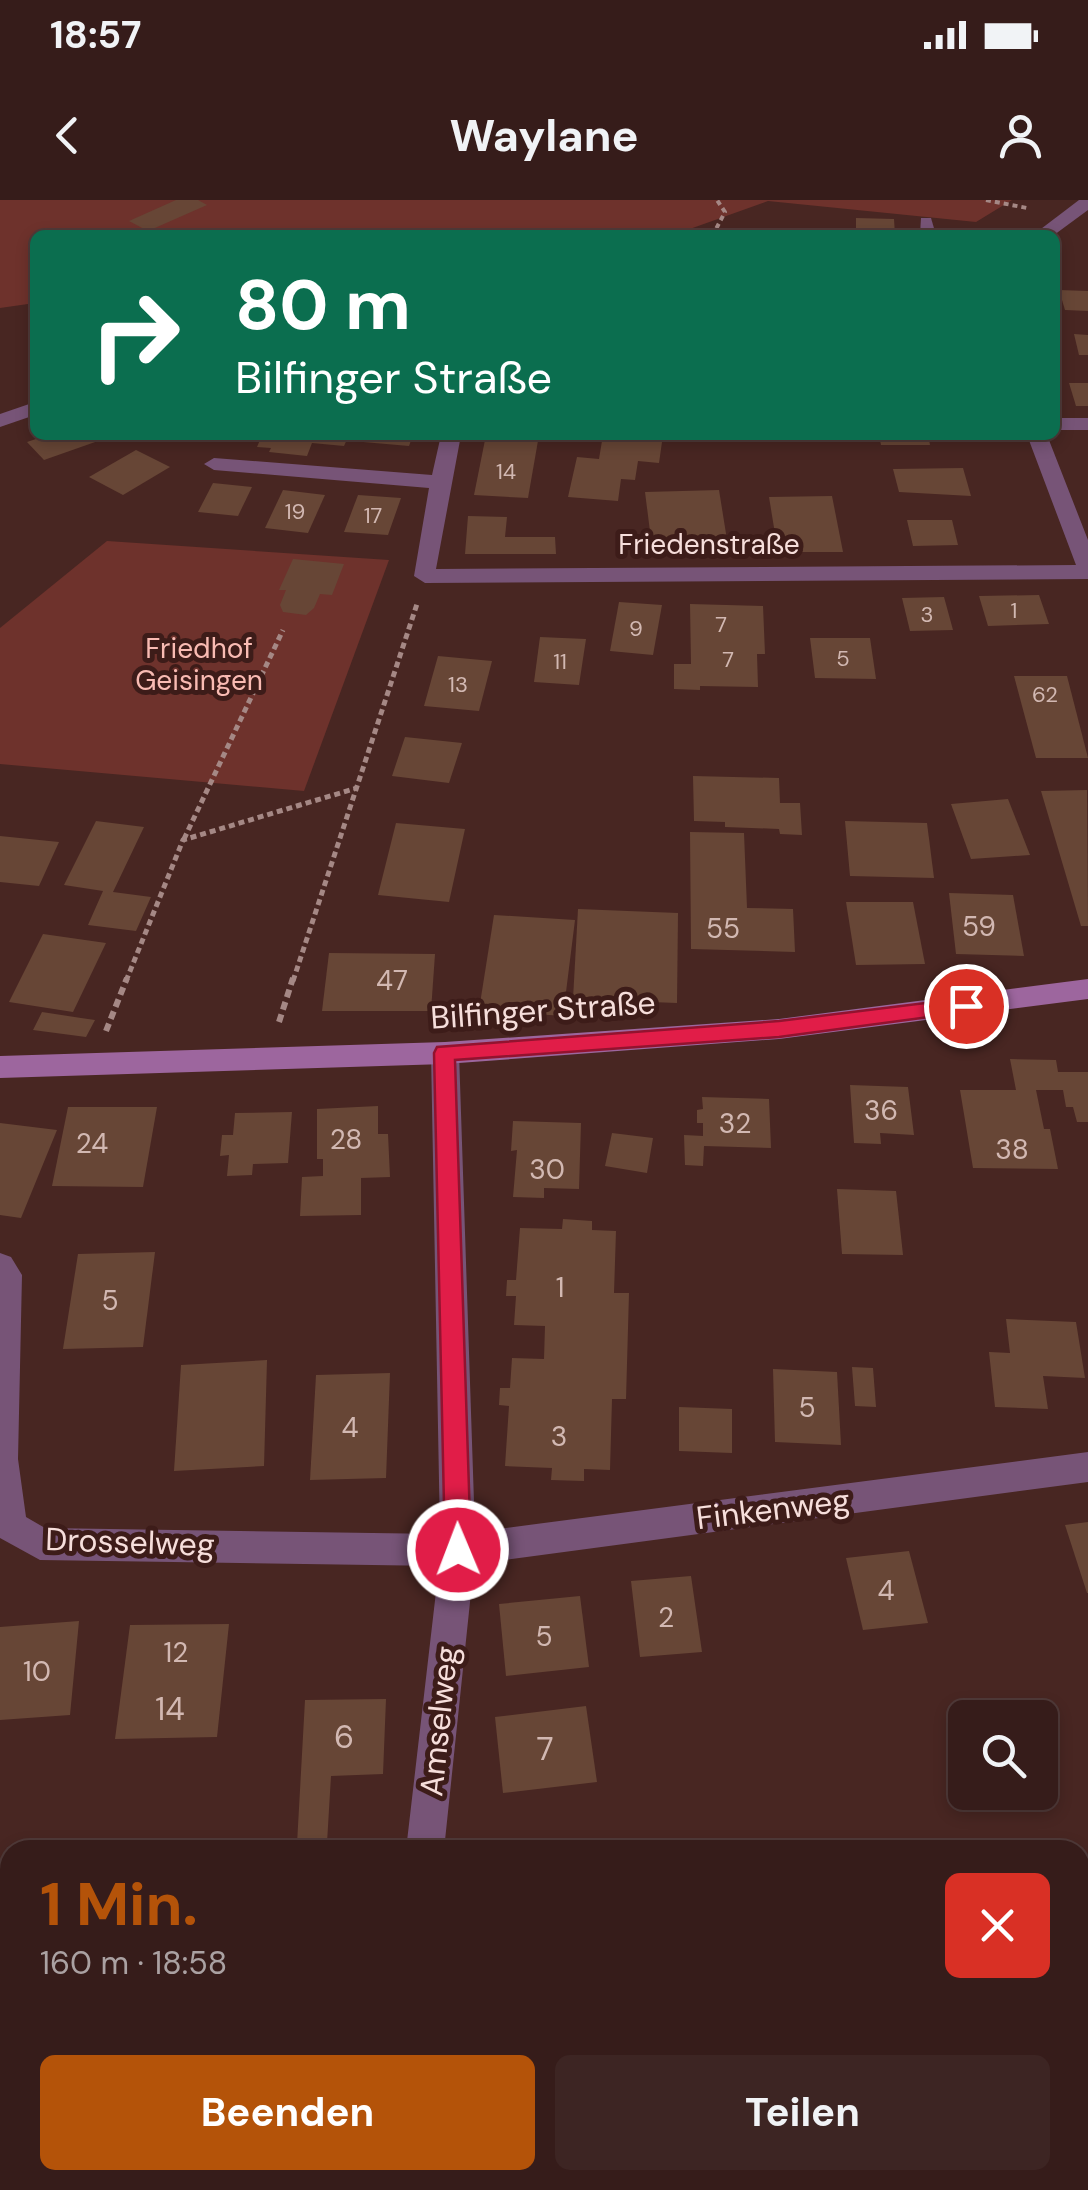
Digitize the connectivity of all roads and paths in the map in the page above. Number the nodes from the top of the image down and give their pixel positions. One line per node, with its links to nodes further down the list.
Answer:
1 (717, 200): 3 (path)
2 (1087, 202): 4 (street)
3 (713, 230)
4 (1049, 230)
5 (30, 410): 6 (street)
6 (0, 421)
7 (1060, 424): 8 (street)
8 (1088, 424)
9 (450, 440): 12 (street)
10 (1039, 440): 13 (street)
11 (214, 464): 12 (street)
12 (439, 482): 14 (street)
13 (1086, 561): 14 (street, Friedenstraße)
14 (426, 576): 16 (path)
15 (283, 630): 17 (path)
16 (358, 788): 17 (path); 20 (path)
17 (183, 840): 21 (path)
18 (1088, 989): 19 (street, Bilfinger Straße)
19 (444, 1053): 20 (street, Bilfinger Straße); 25 (street, Amselweg)
20 (266, 1060): 21 (street, Bilfinger Straße)
21 (93, 1063): 22 (street, Bilfinger Straße)
22 (0, 1067)
23 (0, 1266): 25 (street, Drosselweg)
24 (1088, 1468): 25 (street, Finkenweg)
25 (458, 1550): 26 (street, Amselweg)
26 (426, 1840)

